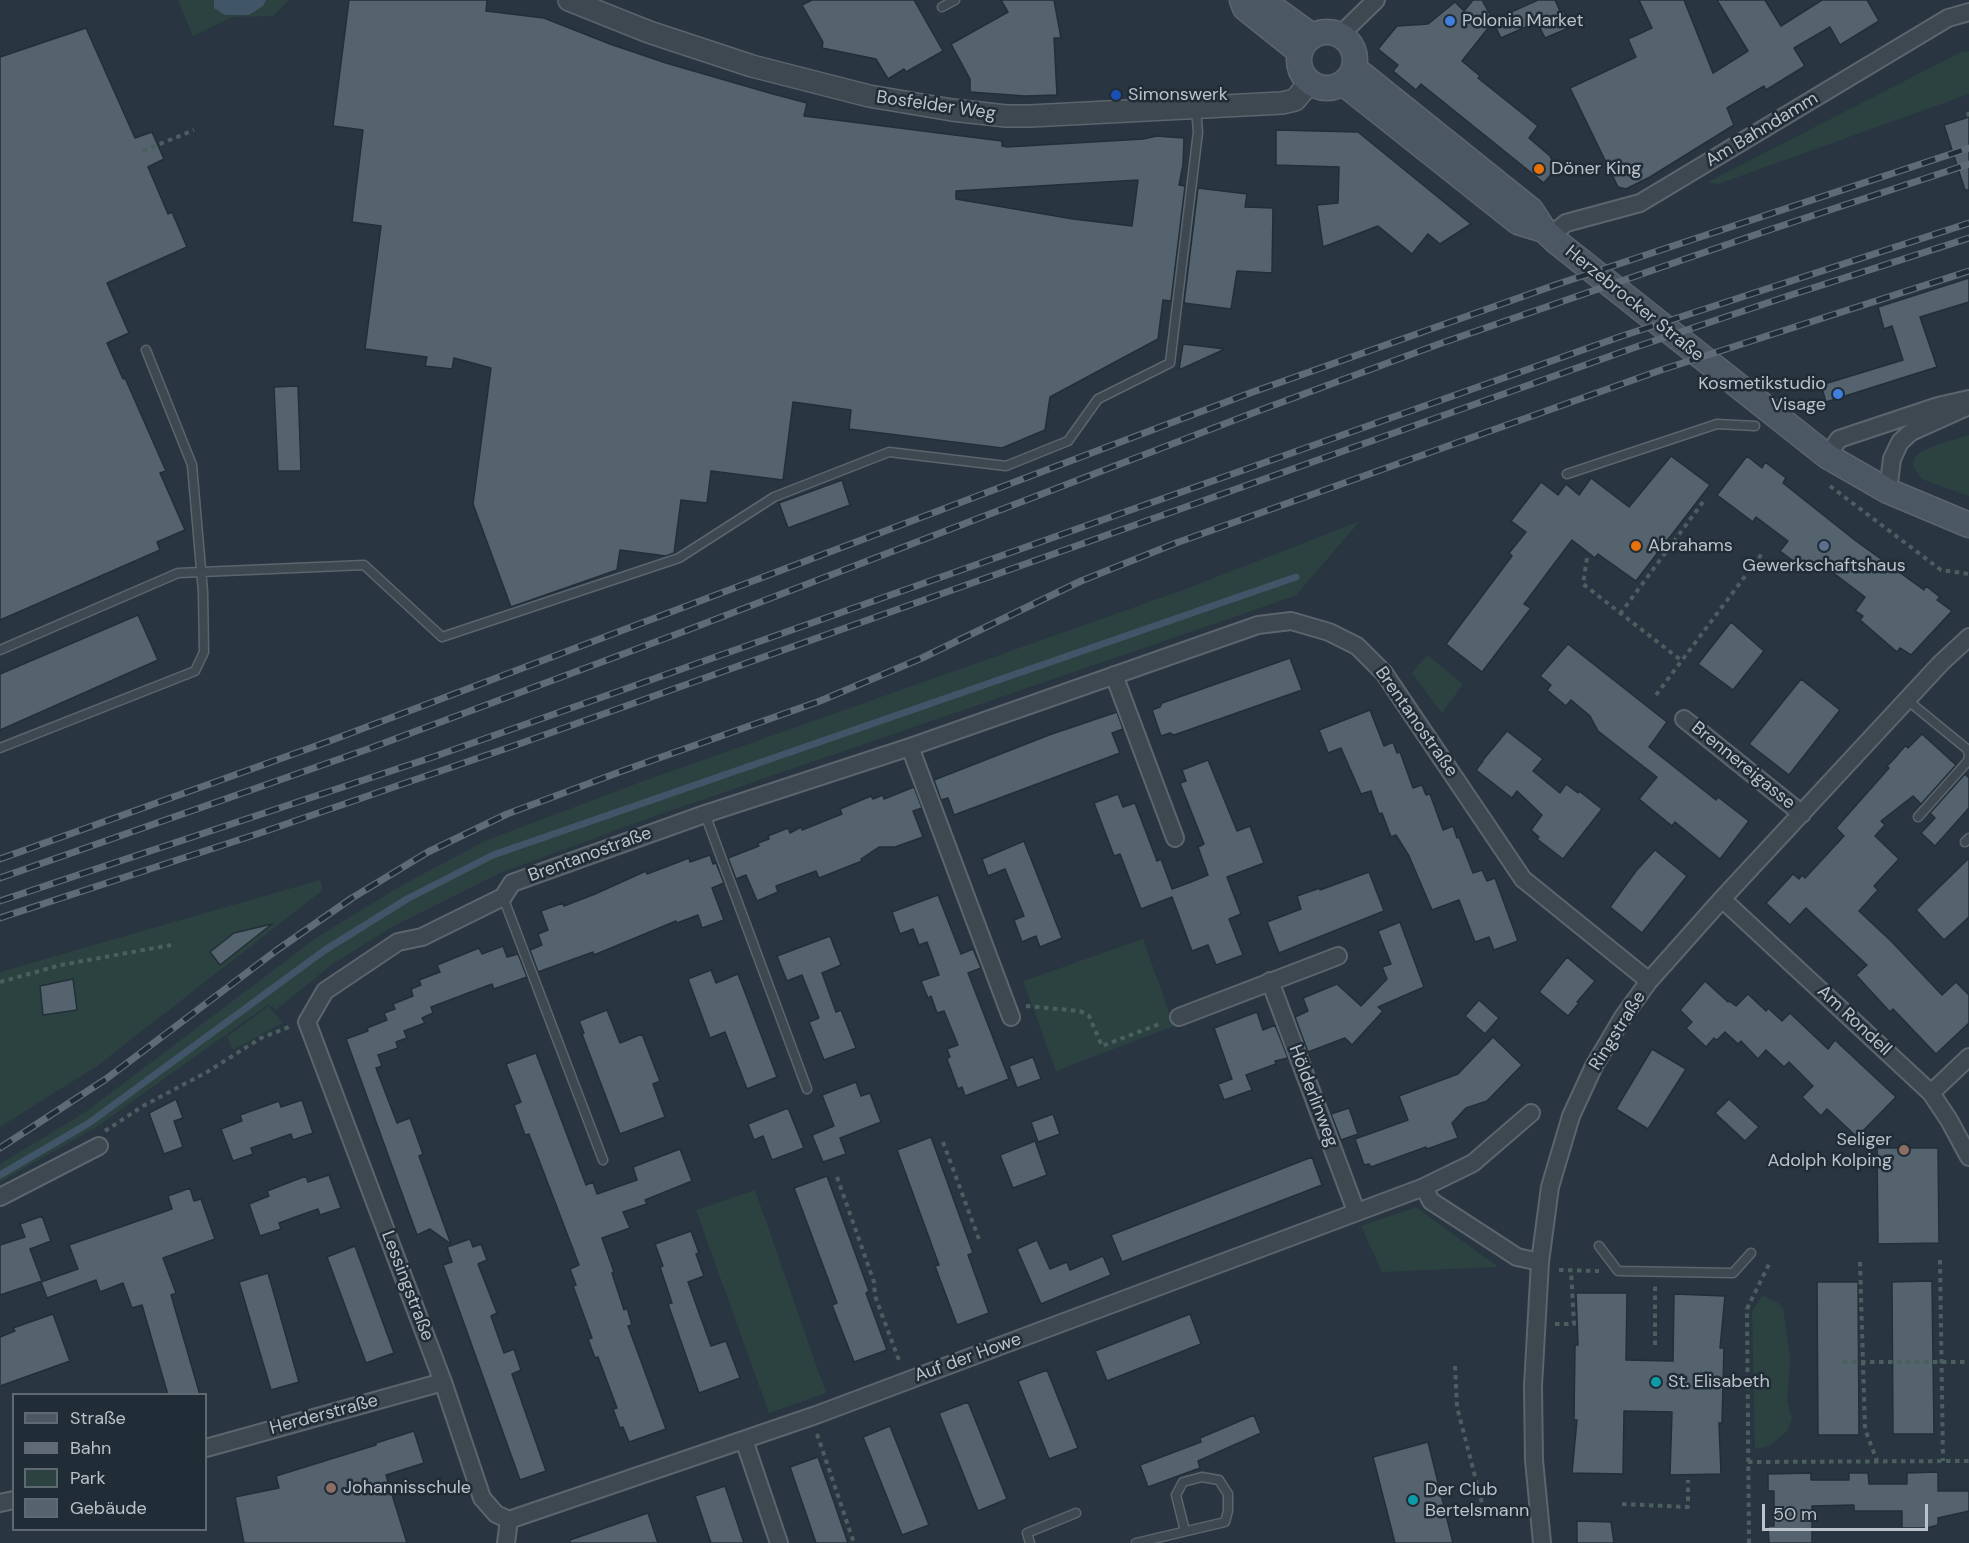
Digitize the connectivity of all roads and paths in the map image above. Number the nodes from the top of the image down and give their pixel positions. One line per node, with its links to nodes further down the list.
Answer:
1 (569, 0): 12 (street, Bosfelder Weg)
2 (955, 0): 6 (lane)
3 (1242, 0): 9 (main road)
4 (1262, 0): 9 (main road)
5 (1376, 0): 8 (street)
6 (942, 7)
7 (1969, 12): 15 (street, Am Bahndamm)
8 (1340, 35): 9 (main road); 10 (main road)
9 (1306, 44): 11 (main road)
10 (1348, 76): 11 (main road); 15 (main road, Herzebrocker Straße)
11 (1310, 82): 12 (street, Bosfelder Weg)
12 (1196, 108): 28 (lane)
13 (194, 130): 14 (path)
14 (143, 151)
15 (1547, 233): 20 (main road, Herzebrocker Straße)
16 (146, 350): 28 (lane)
17 (1969, 399): 20 (street)
18 (1969, 406): 23 (street)
19 (1755, 426): 21 (lane)
20 (1827, 456): 23 (main road, Herzebrocker Straße)
21 (1567, 474)
22 (1828, 485): 29 (path)
23 (1888, 491): 25 (main road, Herzebrocker Straße)
24 (1703, 502): 30 (path)
25 (1969, 525)
26 (1764, 551): 33 (path)
27 (1587, 558): 30 (path)
28 (200, 571): 32 (lane); 39 (lane)
29 (1969, 574)
30 (1620, 614): 33 (path)
31 (1969, 637): 36 (street, Ringstraße)
32 (0, 650)
33 (1682, 661): 35 (path)
34 (1114, 675): 38 (street, Brentanostraße); 44 (street); 50 (street, Brentanostraße)
35 (1656, 695)
36 (1907, 700): 40 (lane); 42 (street, Ringstraße)
37 (1684, 718): 42 (street, Brennereigasse)
38 (910, 747): 41 (street, Brentanostraße); 52 (street)
39 (0, 748)
40 (1969, 754): 43 (lane)
41 (705, 814): 45 (street, Brentanostraße); 56 (lane)
42 (1802, 814): 46 (street, Ringstraße)
43 (1918, 817)
44 (1175, 838)
45 (503, 897): 54 (street, Brentanostraße); 62 (lane)
46 (1722, 899): 50 (street, Ringstraße); 57 (street, Am Rondell)
47 (171, 945): 51 (path)
48 (1338, 956): 49 (street)
49 (1270, 981): 53 (street); 66 (street, Hölderlinweg)
50 (1649, 981): 73 (street, Ringstraße)
51 (0, 982)
52 (1008, 1010): 53 (path)
53 (1179, 1017)
54 (307, 1022): 60 (path); 85 (street, Lessingstraße)
55 (1969, 1057): 57 (street)
56 (807, 1089)
57 (1931, 1093): 61 (street, Am Rondell)
58 (1532, 1113): 64 (street, Auf der Howe)
59 (943, 1142): 67 (path)
60 (99, 1146): 65 (street)
61 (1969, 1157)
62 (603, 1160)
63 (837, 1177): 84 (path)
64 (1424, 1187): 66 (street, Auf der Howe); 73 (street)
65 (0, 1197)
66 (1356, 1211): 84 (street, Auf der Howe)
67 (980, 1242)
68 (1599, 1246): 75 (lane)
69 (1751, 1253): 76 (lane)
70 (1940, 1260): 81 (path)
71 (1770, 1262): 89 (path)
72 (1860, 1262): 80 (path)
73 (1540, 1266): 74 (path); 77 (street, Ringstraße)
74 (1571, 1271): 75 (path); 77 (path)
75 (1618, 1271): 76 (lane)
76 (1656, 1272): 78 (path)
77 (1536, 1325): 104 (street, Ringstraße)
78 (1655, 1345)
79 (1843, 1362): 80 (path)
80 (1863, 1362): 81 (path); 90 (path)
81 (1941, 1362): 82 (path); 91 (path)
82 (1969, 1362)
83 (1455, 1366): 94 (path)
84 (907, 1381): 86 (street, Auf der Howe)
85 (443, 1382): 88 (street, Herderstraße); 97 (street, Lessingstraße)
86 (811, 1416): 87 (street, Auf der Howe); 101 (path)
87 (744, 1440): 97 (street, Auf der Howe); 100 (street)
88 (207, 1448)
89 (1748, 1461): 90 (path); 105 (path)
90 (1877, 1461): 91 (path)
91 (1943, 1461): 92 (path)
92 (1969, 1461)
93 (1688, 1480): 95 (path)
94 (1482, 1503)
95 (1622, 1504)
96 (1076, 1513): 102 (lane)
97 (508, 1520): 99 (street)
98 (1185, 1531): 98 (lane); 103 (lane)
99 (506, 1543)
100 (779, 1543)
101 (854, 1543)
102 (1030, 1543)
103 (1136, 1543)
104 (1542, 1543)
105 (1749, 1543)

